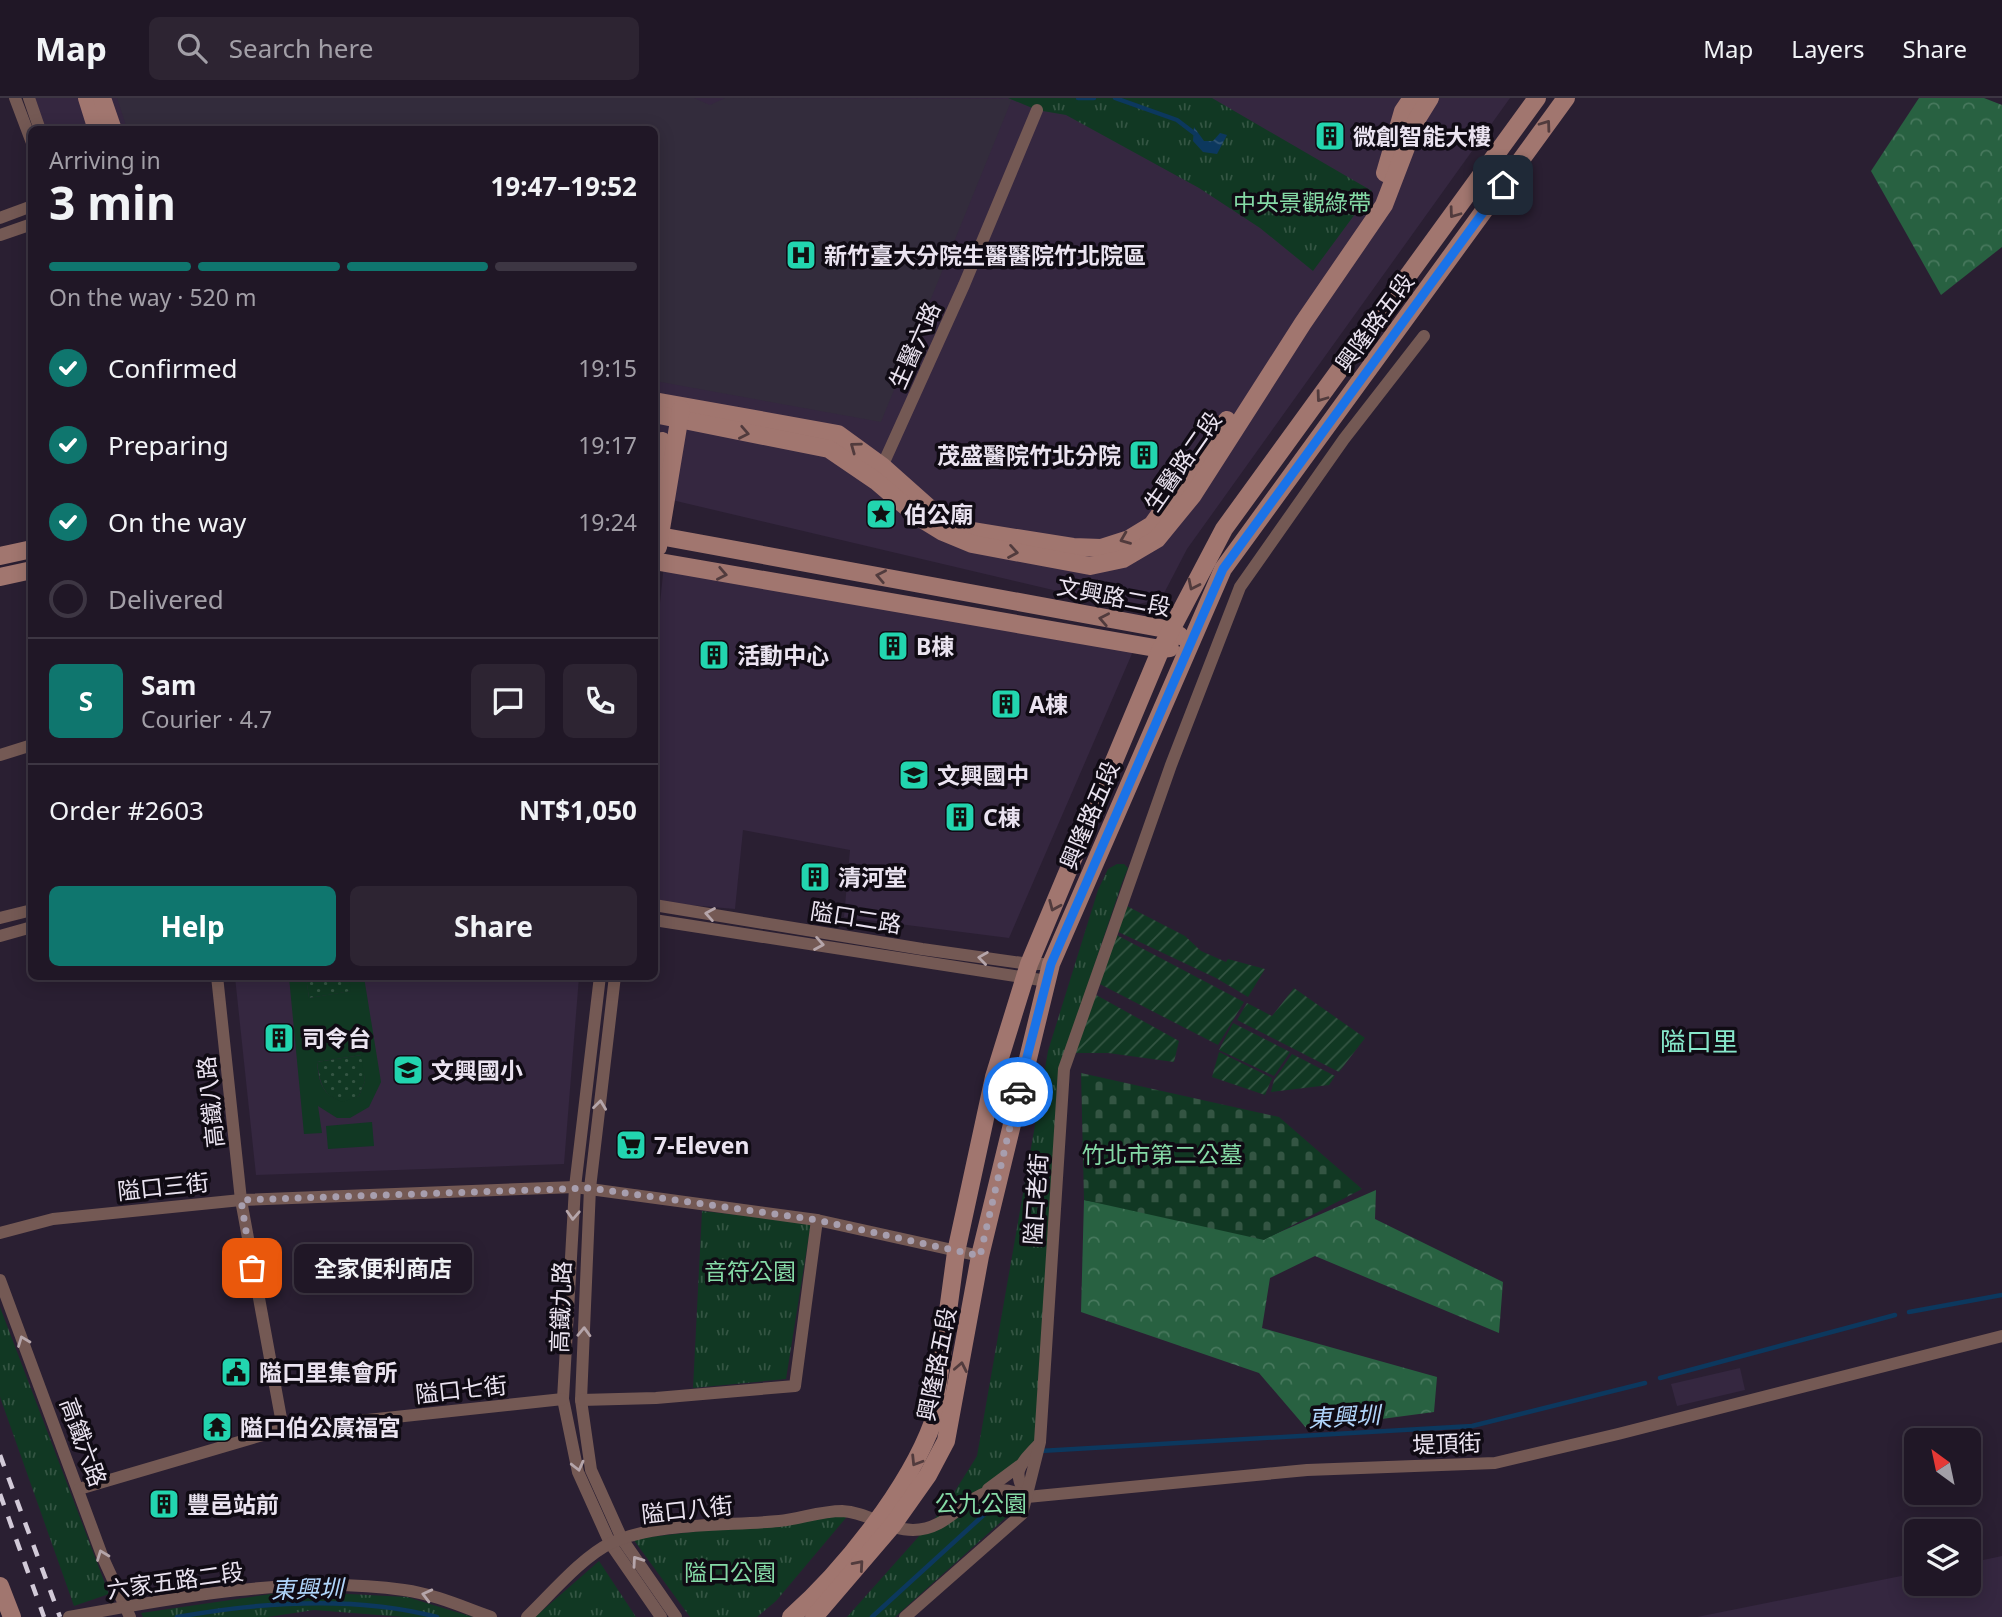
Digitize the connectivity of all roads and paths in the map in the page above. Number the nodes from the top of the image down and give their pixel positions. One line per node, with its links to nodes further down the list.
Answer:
1 (15, 98): 13 (street)
2 (29, 98): 10 (street)
3 (87, 98): 11 (street)
4 (103, 98): 12 (street)
5 (1412, 98): 21 (street, 生醫路二段, one-way to 21)
6 (1430, 98): 21 (street, 生醫路二段, one-way to 6)
7 (1537, 98): 29 (street, 興隆路五段, one-way to 29)
8 (1566, 98): 30 (street, 興隆路五段, one-way to 8)
9 (1037, 110): 21 (street, 生醫六路)
10 (39, 126)
11 (96, 126)
12 (112, 126)
13 (28, 132)
14 (28, 208): 15 (street)
15 (0, 218)
16 (28, 225): 17 (street)
17 (0, 235)
18 (1424, 336): 57 (street, 隘口老街)
19 (667, 410): 20 (street); 21 (street, 生醫路二段); 22 (street)
20 (658, 465)
21 (879, 473)
22 (658, 523)
23 (658, 536): 29 (street, 文興路二段, one-way to 23)
24 (28, 550): 25 (street)
25 (0, 556)
26 (658, 562): 31 (street, 文興路二段, one-way to 31)
27 (28, 571): 28 (street)
28 (0, 577)
29 (1171, 630): 30 (street, 文興路二段); 31 (street, 興隆路五段)
30 (1191, 645): 31 (street, 文興路二段); 41 (street, 興隆路五段)
31 (1161, 649): 40 (street, 興隆路五段, one-way to 40)
32 (28, 746): 33 (street)
33 (0, 755)
34 (658, 906): 40 (street, 隘口二路, one-way to 34)
35 (28, 911): 36 (street)
36 (0, 918)
37 (658, 921): 40 (street, 隘口二路, one-way to 40)
38 (28, 928): 39 (street)
39 (0, 936)
40 (1027, 971): 41 (street, 隘口二路); 50 (street, 興隆路五段)
41 (1049, 973): 51 (street, 興隆路五段)
42 (217, 980): 47 (street, 高鐵八路)
43 (600, 980): 45 (street, 高鐵九路)
44 (615, 980): 46 (street, 高鐵九路, one-way to 44)
45 (575, 1187): 46 (street, 隘口三街); 47 (street, 隘口三街); 54 (street, 高鐵九路, one-way to 54)
46 (590, 1188): 48 (street, 隘口三街); 55 (street, 高鐵九路, one-way to 46)
47 (241, 1200): 49 (street, 隘口三街); 56 (street, 高鐵八路)
48 (817, 1220): 50 (street, 隘口三街); 55 (street)
49 (0, 1233)
50 (956, 1252): 51 (street, 隘口三街); 62 (street, 興隆路五段, one-way to 62)
51 (980, 1256): 62 (street, 興隆路五段, one-way to 51)
52 (0, 1280): 59 (street, 高鐵六路, one-way to 52)
53 (2002, 1336): 61 (street, 堤頂街)
54 (564, 1399): 56 (street, 隘口七街); 63 (street, 高鐵九路, one-way to 63)
55 (581, 1400): 63 (street, 高鐵九路)
56 (283, 1429): 59 (street, 隘口七街)
57 (1040, 1442): 58 (street); 61 (street, 隘口老街)
58 (1019, 1466): 60 (street); 61 (street)
59 (79, 1489): 65 (street, 高鐵六路, one-way to 59)
60 (985, 1491): 61 (street, 堤頂街); 62 (street)
61 (1027, 1497): 74 (street, 隘口老街)
62 (886, 1522): 63 (street, 隘口八街); 72 (street, 興隆路五段); 73 (street, 興隆路五段, one-way to 62)
63 (616, 1541): 69 (street, 隘口八街); 70 (street, 高鐵九路); 71 (street, 高鐵九路, one-way to 63)
64 (0, 1586): 66 (street)
65 (127, 1612): 67 (street, 六家五路二段); 68 (street, 六家五路二段, one-way to 65)
66 (12, 1617)
67 (69, 1617)
68 (491, 1617)
69 (527, 1617)
70 (661, 1617)
71 (676, 1617)
72 (791, 1617)
73 (814, 1617)
74 (905, 1617)

